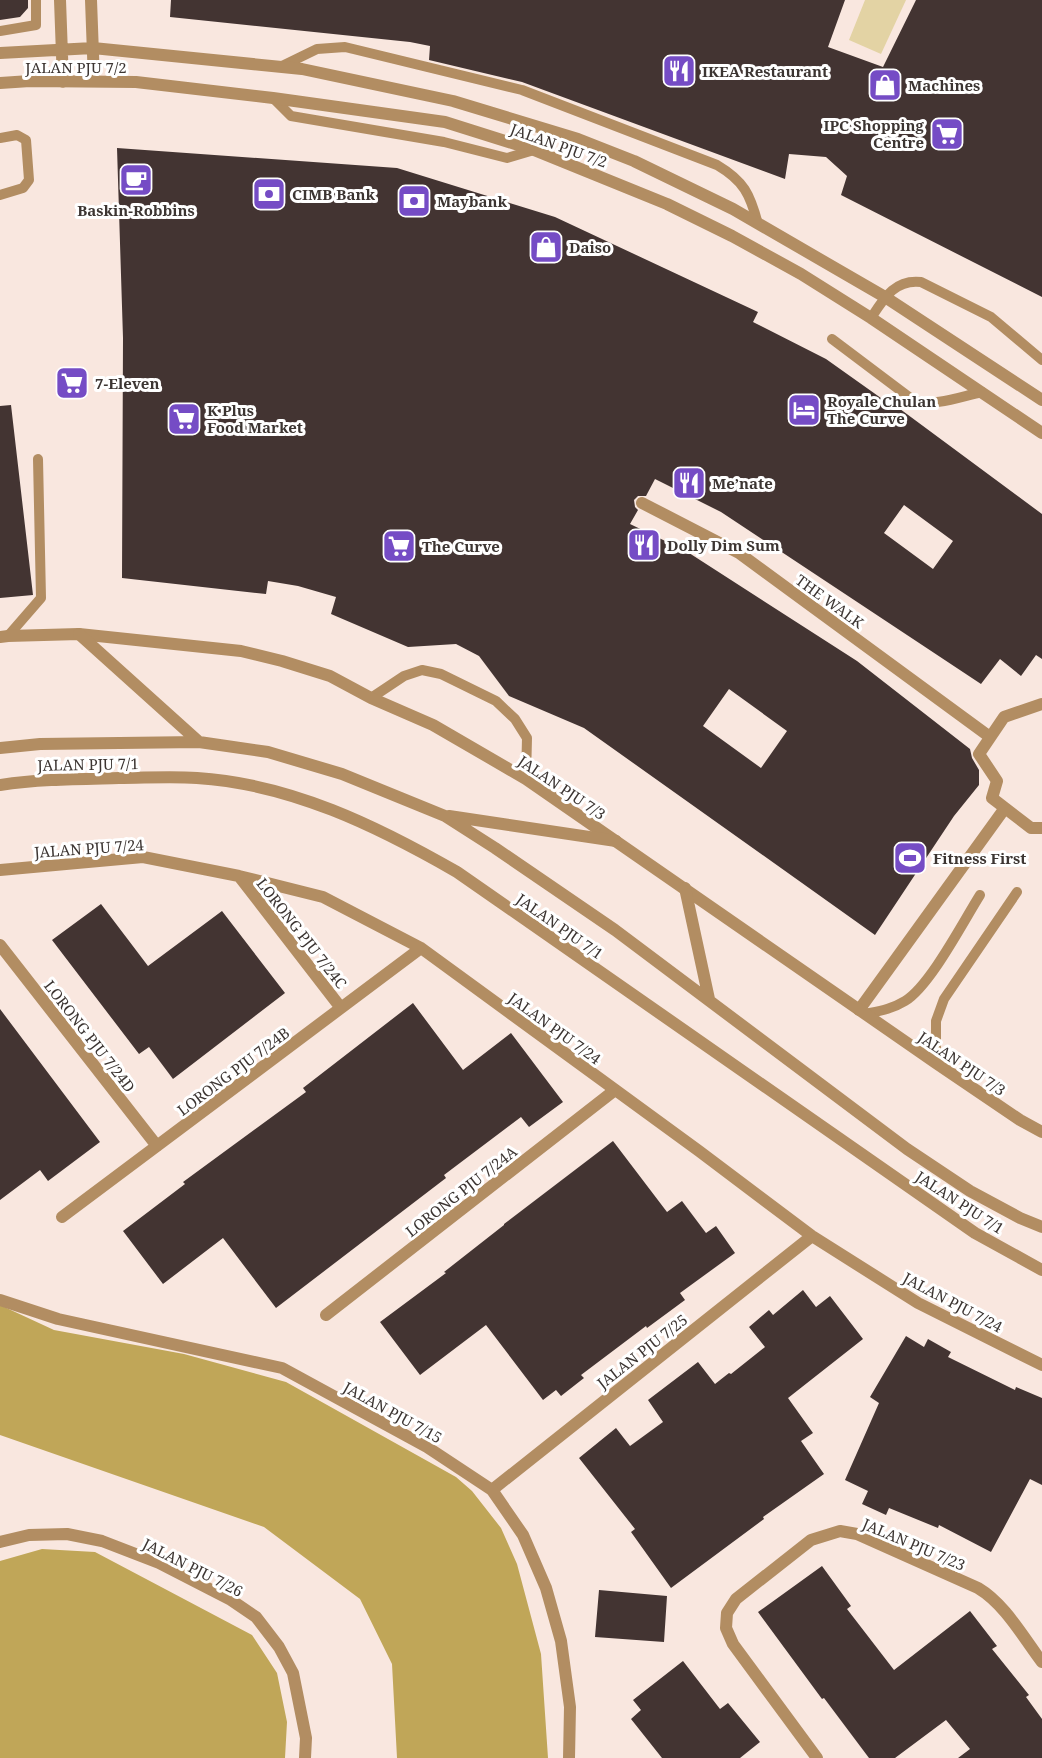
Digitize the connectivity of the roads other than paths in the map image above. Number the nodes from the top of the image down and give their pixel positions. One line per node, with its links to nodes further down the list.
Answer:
1 (36, 0): 4 (lane)
2 (60, 0): 5 (street)
3 (91, 0): 6 (street)
4 (0, 30)
5 (62, 48): 6 (street, JALAN PJU 7/2); 7 (street, JALAN PJU 7/2); 10 (street)
6 (93, 48): 8 (street, JALAN PJU 7/2); 9 (street)
7 (0, 53)
8 (280, 67): 16 (street, JALAN PJU 7/2); 16 (lane)
9 (94, 81): 10 (street, JALAN PJU 7/2); 12 (street, JALAN PJU 7/2)
10 (63, 82): 11 (street, JALAN PJU 7/2)
11 (0, 83)
12 (273, 98): 14 (street, JALAN PJU 7/2); 14 (lane)
13 (0, 138): 15 (lane)
14 (534, 150): 18 (street, JALAN PJU 7/2)
15 (0, 195)
16 (758, 224): 17 (street, JALAN PJU 7/2)
17 (885, 297): 18 (lane); 20 (lane); 22 (street, JALAN PJU 7/2)
18 (871, 318): 21 (street, JALAN PJU 7/2)
19 (832, 339): 21 (lane)
20 (1042, 360)
21 (982, 392): 23 (street, JALAN PJU 7/2)
22 (1042, 400)
23 (1042, 434)
24 (38, 459): 27 (lane)
25 (642, 503): 30 (street, THE WALK)
26 (79, 634): 27 (street, JALAN PJU 7/3); 28 (street, JALAN PJU 7/3); 31 (street)
27 (4, 636)
28 (370, 698): 33 (street, JALAN PJU 7/3); 33 (lane)
29 (1042, 704): 30 (street)
30 (990, 737): 35 (street)
31 (199, 742): 32 (street, JALAN PJU 7/1); 36 (street, JALAN PJU 7/1)
32 (0, 748)
33 (526, 779): 38 (street, JALAN PJU 7/3)
34 (0, 785): 56 (street, JALAN PJU 7/1)
35 (1005, 808): 37 (street); 48 (street)
36 (445, 816): 38 (street); 46 (street, JALAN PJU 7/1)
37 (1042, 828)
38 (616, 841): 41 (street, JALAN PJU 7/3)
39 (0, 870): 40 (street, JALAN PJU 7/24)
40 (239, 876): 45 (street, JALAN PJU 7/24); 47 (street, LORONG PJU 7/24C)
41 (685, 888): 46 (street); 48 (street, JALAN PJU 7/3)
42 (1017, 892): 49 (lane)
43 (980, 895): 48 (lane)
44 (0, 945): 52 (street, LORONG PJU 7/24D)
45 (422, 948): 47 (street, LORONG PJU 7/24B); 50 (street, JALAN PJU 7/24)
46 (709, 999): 54 (street, JALAN PJU 7/1)
47 (341, 1008): 52 (street, LORONG PJU 7/24B)
48 (862, 1012): 49 (street, JALAN PJU 7/3)
49 (936, 1063): 51 (street, JALAN PJU 7/3)
50 (615, 1090): 55 (street, JALAN PJU 7/24); 58 (street, LORONG PJU 7/24A)
51 (1042, 1132)
52 (157, 1146): 53 (street, LORONG PJU 7/24B)
53 (62, 1217)
54 (1042, 1227)
55 (812, 1236): 59 (street, JALAN PJU 7/24); 60 (street, JALAN PJU 7/25)
56 (1042, 1270)
57 (0, 1300): 60 (street, JALAN PJU 7/15)
58 (326, 1315)
59 (1042, 1365)
60 (492, 1490): 64 (street, JALAN PJU 7/15)
61 (0, 1542): 63 (street, JALAN PJU 7/26)
62 (1042, 1662): 65 (street, JALAN PJU 7/23)
63 (305, 1758)
64 (569, 1758)
65 (817, 1758)

